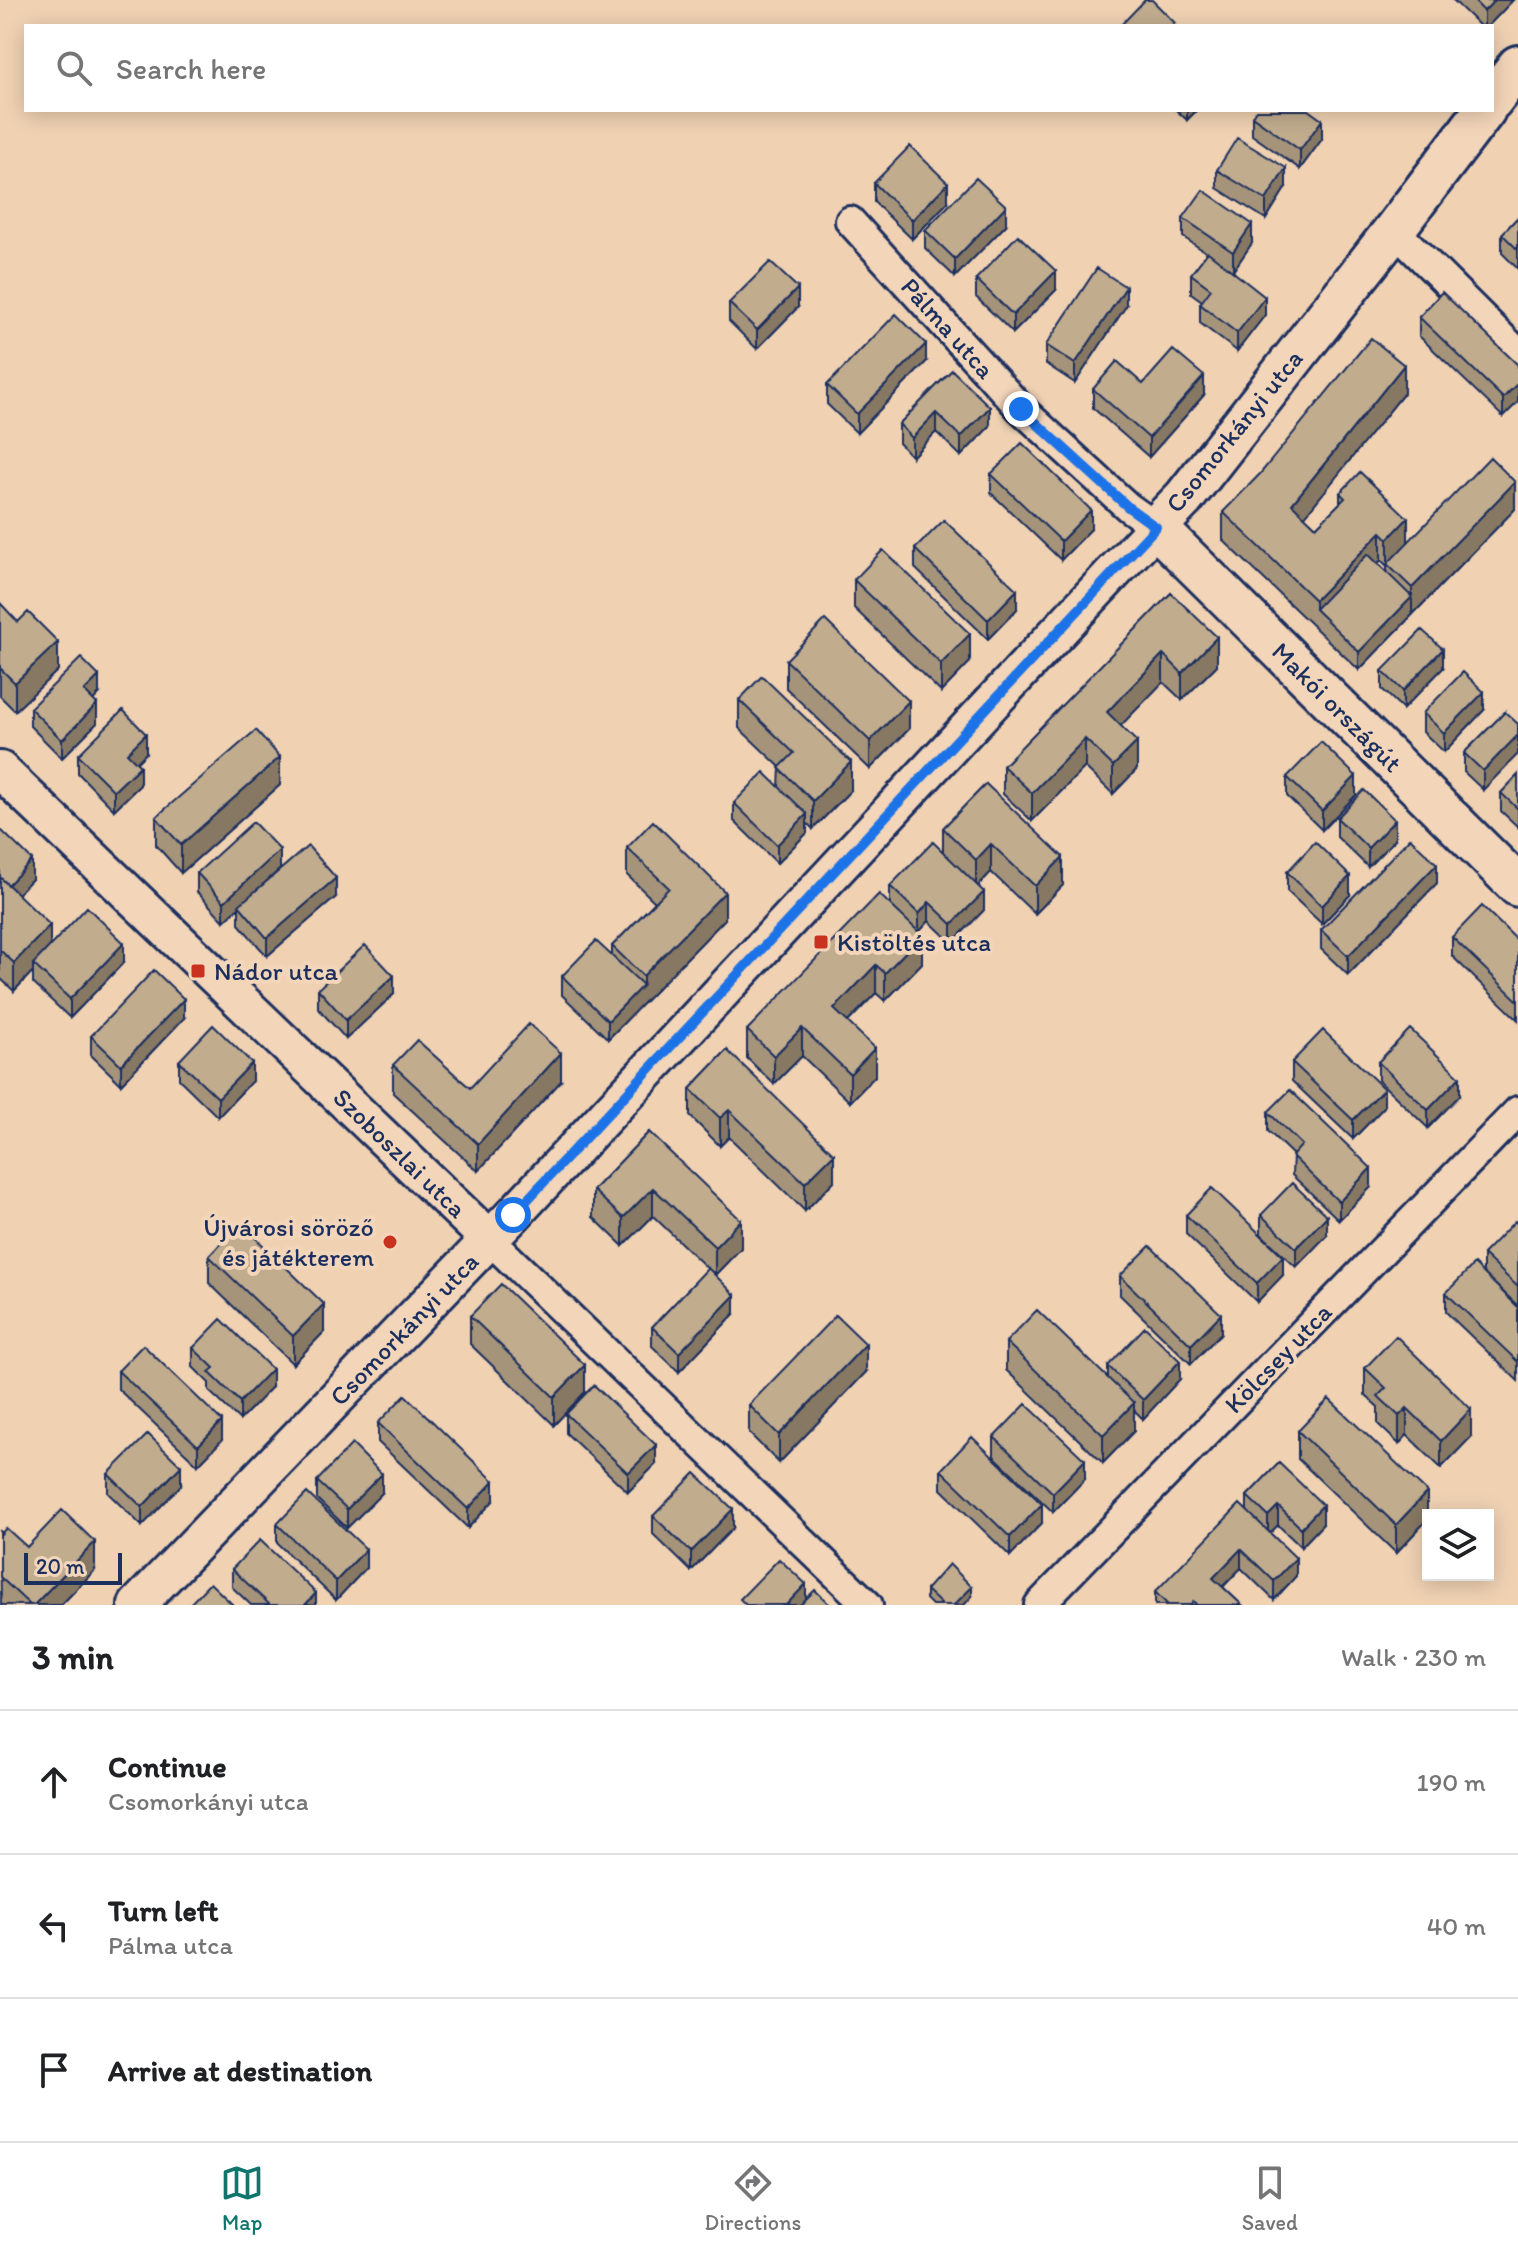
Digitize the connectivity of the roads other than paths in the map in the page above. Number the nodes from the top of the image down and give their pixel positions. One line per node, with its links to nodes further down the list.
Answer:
1 (1518, 66): 2 (main road)
2 (1494, 97)
3 (1483, 112): 5 (main road, Csomorkányi utca)
4 (850, 221): 7 (street, Pálma utca)
5 (1394, 230): 6 (street); 7 (main road, Csomorkányi utca)
6 (1518, 353)
7 (1156, 527): 9 (main road, Makói országút); 11 (street, Csomorkányi utca)
8 (0, 770): 11 (street, Szoboszlai utca)
9 (1518, 886)
10 (1518, 1111): 14 (street, Kölcsey utca)
11 (490, 1240): 12 (street, Csomorkányi utca); 13 (street, Szoboszlai utca)
12 (137, 1605)
13 (868, 1605)
14 (1039, 1605)

